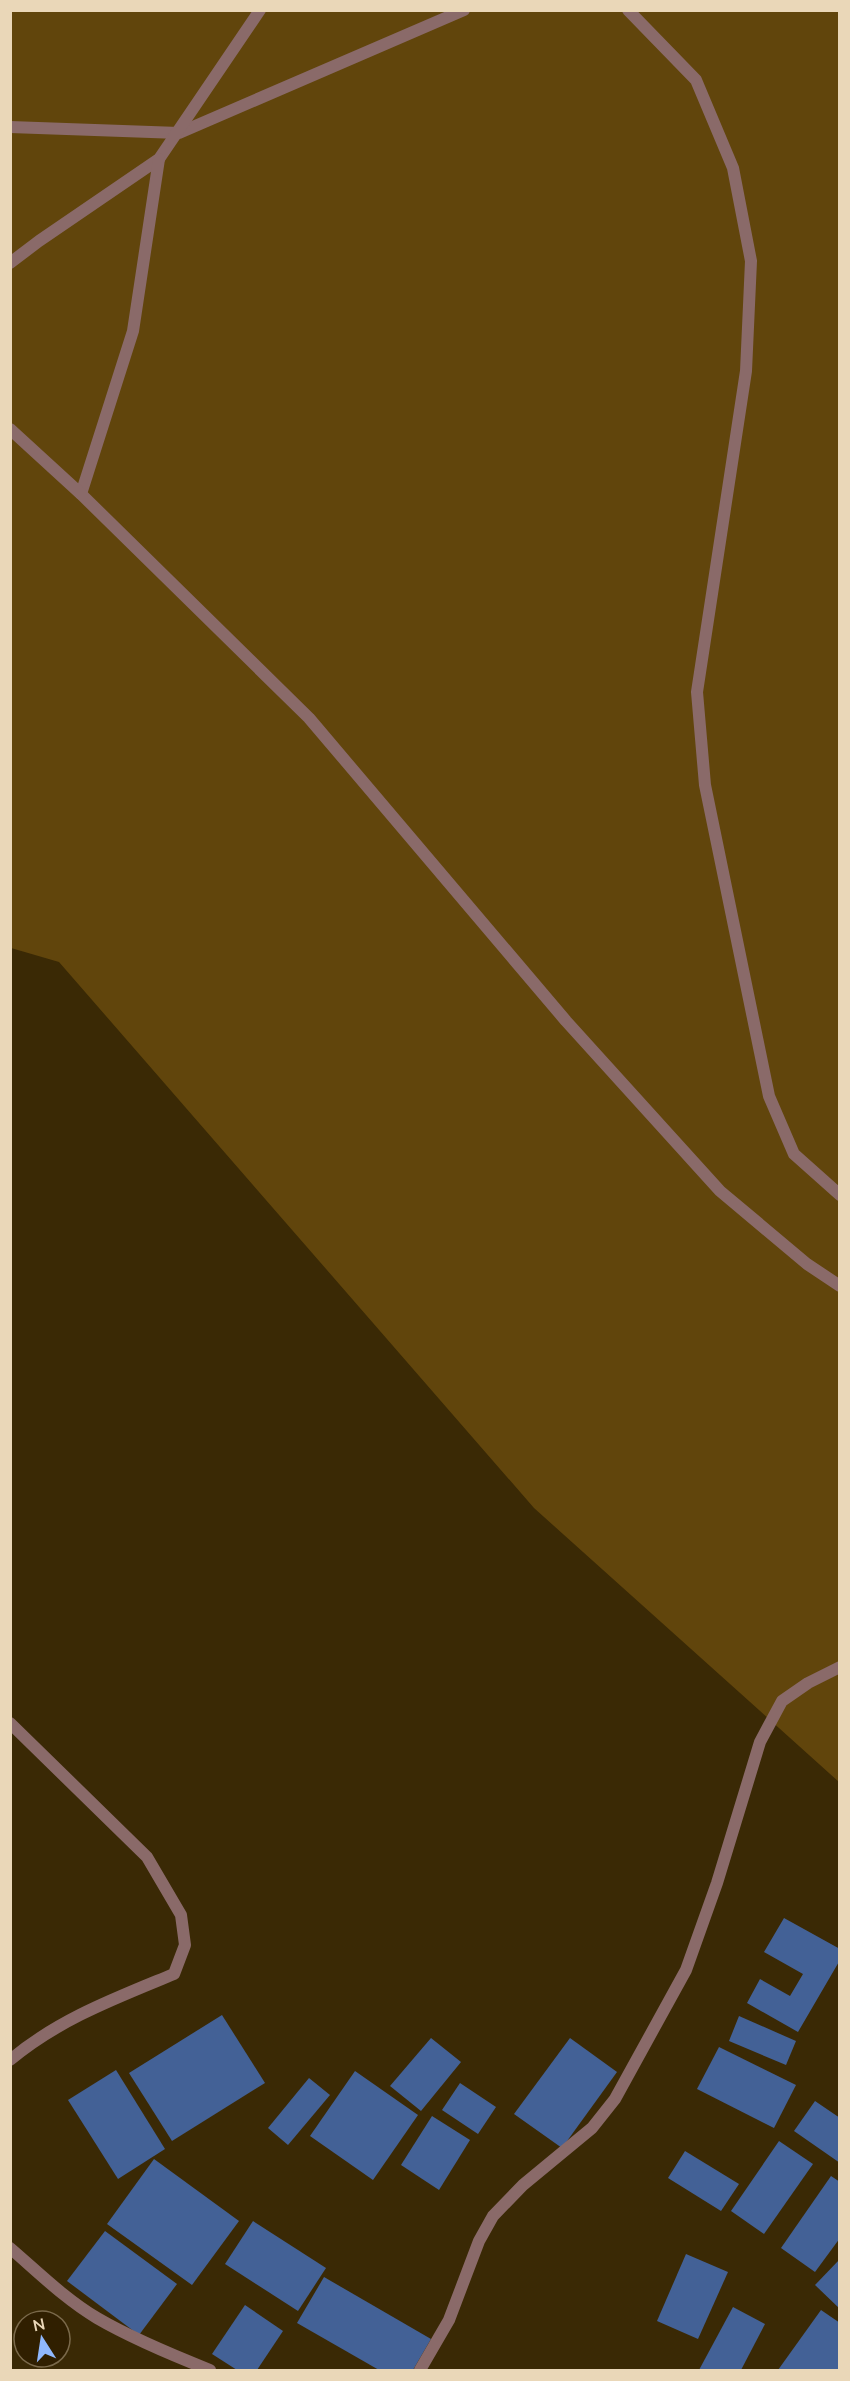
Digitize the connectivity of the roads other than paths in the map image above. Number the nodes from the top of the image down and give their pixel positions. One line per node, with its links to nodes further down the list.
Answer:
1 (260, 10): 5 (street)
2 (464, 10): 5 (street)
3 (628, 10): 10 (street)
4 (10, 127): 5 (street)
5 (179, 133): 6 (street)
6 (159, 159): 7 (street); 9 (street)
7 (10, 263)
8 (10, 429): 9 (street)
9 (81, 494): 11 (street)
10 (840, 1195)
11 (840, 1286)
12 (840, 1667): 17 (street)
13 (10, 1723): 14 (street)
14 (10, 2060)
15 (10, 2248): 16 (street)
16 (210, 2370)
17 (420, 2370)

